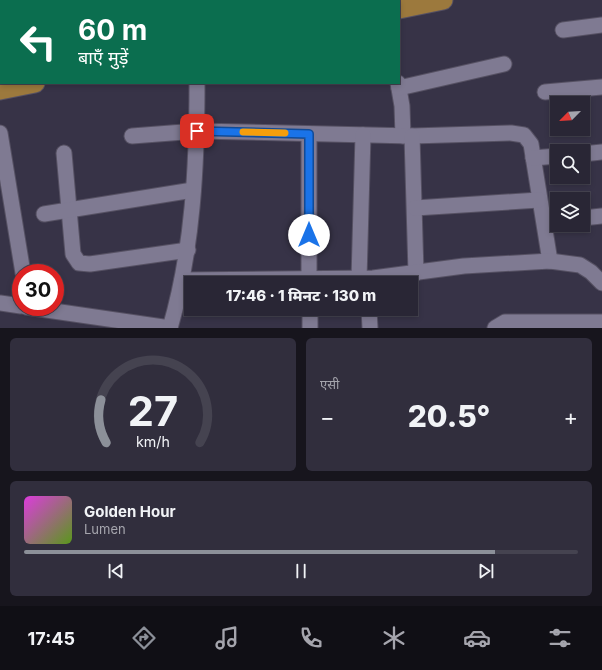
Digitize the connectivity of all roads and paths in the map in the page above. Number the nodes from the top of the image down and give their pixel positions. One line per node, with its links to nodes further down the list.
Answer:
1 (443, 0): 2 (main road)
2 (400, 9)
3 (602, 25): 4 (street)
4 (563, 30)
5 (504, 64): 8 (street)
6 (31, 84): 10 (main road)
7 (197, 84): 12 (street)
8 (399, 85): 17 (street)
9 (602, 87): 11 (street)
10 (0, 90)
11 (545, 92)
12 (197, 131): 14 (street); 16 (street); 24 (street)
13 (0, 133): 23 (street)
14 (309, 134): 15 (street); 37 (street)
15 (363, 135): 17 (street); 38 (street)
16 (132, 136)
17 (407, 136): 22 (street); 26 (street)
18 (602, 152): 20 (street)
19 (64, 153): 27 (street)
20 (590, 153)
21 (550, 157): 22 (street)
22 (533, 158): 25 (street)
23 (5, 188): 35 (street)
24 (193, 190): 27 (street); 33 (street)
25 (539, 200): 26 (street); 31 (street)
26 (415, 208): 36 (street)
27 (70, 211): 28 (street); 33 (street)
28 (44, 214)
29 (602, 216): 30 (street)
30 (590, 217)
31 (550, 222)
32 (550, 232): 34 (street)
33 (188, 250): 40 (street)
34 (550, 261): 36 (street); 41 (street)
35 (20, 264)
36 (416, 273): 39 (street)
37 (309, 276)
38 (359, 276)
39 (382, 276)
40 (182, 280): 47 (street)
41 (602, 282)
42 (0, 303): 43 (street)
43 (12, 305)
44 (64, 313): 47 (street)
45 (369, 316): 48 (street)
46 (602, 322): 49 (street)
47 (170, 328)
48 (370, 328)
49 (495, 328)

